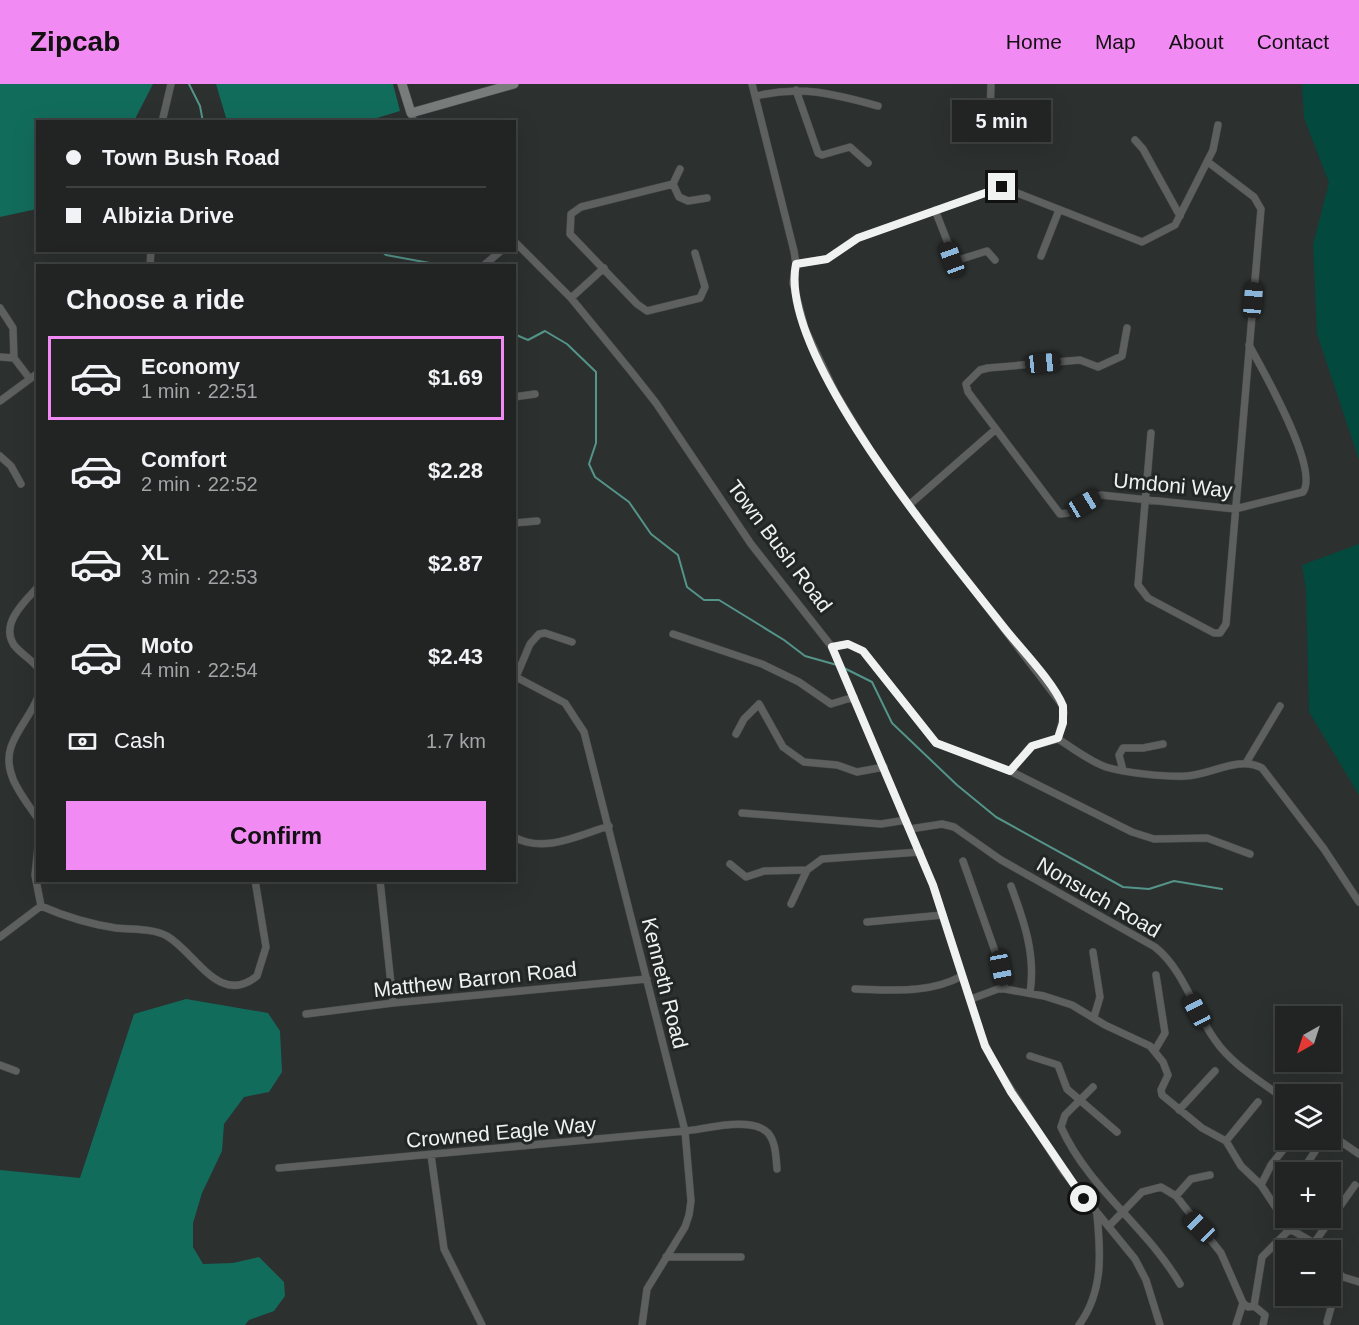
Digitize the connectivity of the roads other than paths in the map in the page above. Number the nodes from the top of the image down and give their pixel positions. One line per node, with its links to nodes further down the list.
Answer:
1 (402, 84): 9 (street)
2 (514, 84): 9 (street)
3 (752, 84): 7 (street)
4 (992, 84): 10 (street)
5 (170, 86): 11 (street)
6 (796, 90): 7 (street); 8 (street); 15 (street)
7 (756, 96): 28 (street)
8 (878, 106)
9 (411, 119)
10 (990, 119)
11 (162, 120)
12 (1218, 125): 14 (street)
13 (1135, 141): 21 (street)
14 (1208, 162): 21 (street); 33 (street)
15 (868, 163)
16 (680, 169): 17 (street)
17 (674, 184): 18 (street); 29 (street)
18 (707, 198)
19 (935, 210): 20 (street); 26 (street); 28 (street)
20 (1059, 210): 21 (street); 25 (street)
21 (1180, 216)
22 (516, 243): 30 (street, Town Bush Road)
23 (500, 252): 27 (street)
24 (695, 253): 29 (street)
25 (1041, 256)
26 (995, 260)
27 (485, 264)
28 (796, 264): 46 (street)
29 (604, 268): 30 (street)
30 (571, 298): 53 (street, Town Bush Road)
31 (0, 308): 35 (street)
32 (1127, 328): 41 (street, Umdoni Way)
33 (1249, 345): 47 (street); 47 (street, Umdoni Way)
34 (0, 357): 35 (street)
35 (14, 358): 37 (street)
36 (36, 374): 37 (street)
37 (30, 379): 40 (street)
38 (535, 394): 39 (street)
39 (516, 397)
40 (0, 401)
41 (996, 429): 45 (street, Umdoni Way); 46 (street)
42 (1151, 433): 45 (street)
43 (0, 456): 44 (street)
44 (21, 484)
45 (1146, 498): 47 (street, Umdoni Way); 47 (street)
46 (909, 505): 61 (street)
47 (1235, 509)
48 (537, 522): 49 (street)
49 (516, 523)
50 (36, 589): 54 (street)
51 (674, 634): 57 (street)
52 (572, 642): 55 (street)
53 (832, 647): 57 (street, Town Bush Road); 66 (street)
54 (36, 666)
55 (516, 675)
56 (516, 678): 70 (street, Kenneth Road)
57 (854, 697): 64 (street, Town Bush Road)
58 (36, 702): 68 (street)
59 (1280, 706): 63 (street)
60 (736, 734): 64 (street)
61 (1058, 738): 65 (street); 66 (street)
62 (1163, 744): 65 (street)
63 (1246, 763): 65 (street); 82 (street)
64 (884, 767): 69 (street, Town Bush Road)
65 (1123, 770)
66 (1010, 771): 74 (street)
67 (742, 813): 69 (street)
68 (36, 816)
69 (906, 820): 71 (street, Town Bush Road)
70 (609, 826): 72 (street); 91 (street, Kenneth Road)
71 (910, 829): 73 (street, Town Bush Road); 105 (street, Nonsuch Road)
72 (516, 838)
73 (920, 852): 77 (street); 85 (street, Town Bush Road)
74 (1250, 854)
75 (963, 861): 93 (street)
76 (730, 864): 77 (street)
77 (807, 870): 83 (street)
78 (36, 882): 84 (street)
79 (255, 882): 84 (street)
80 (380, 882): 96 (street)
81 (1011, 886): 94 (street)
82 (1359, 902)
83 (791, 904)
84 (41, 906): 87 (street)
85 (943, 915): 86 (street); 90 (street, Town Bush Road)
86 (867, 922)
87 (0, 937)
88 (1093, 952): 98 (street)
89 (1156, 975): 99 (street)
90 (962, 976): 92 (street); 95 (street, Town Bush Road)
91 (647, 979): 96 (street, Matthew Barron Road); 109 (street, Kenneth Road)
92 (855, 989)
93 (1005, 989): 94 (street); 95 (street)
94 (1030, 993): 98 (street)
95 (971, 999): 123 (street, Town Bush Road)
96 (393, 1003): 97 (street, Matthew Barron Road)
97 (306, 1014)
98 (1094, 1017): 99 (street)
99 (1155, 1050): 108 (street)
100 (1030, 1056): 106 (street)
101 (0, 1065): 102 (street)
102 (16, 1071)
103 (1215, 1071): 108 (street)
104 (1093, 1087): 106 (street)
105 (1275, 1092)
106 (1082, 1101): 110 (street); 124 (street)
107 (1258, 1102): 111 (street)
108 (1179, 1110): 111 (street)
109 (685, 1131): 115 (street, Crowned Eagle Way); 117 (street, Crowned Eagle Way); 129 (street, Kenneth Road)
110 (1117, 1132)
111 (1226, 1142): 119 (street)
112 (1341, 1142): 114 (street)
113 (1283, 1150): 119 (street)
114 (1359, 1154)
115 (431, 1155): 116 (street, Crowned Eagle Way); 138 (street)
116 (279, 1168)
117 (777, 1169)
118 (1210, 1175): 121 (street)
119 (1261, 1185): 122 (street)
120 (1356, 1185): 128 (street)
121 (1176, 1196): 124 (street); 134 (street)
122 (1275, 1209)
123 (1097, 1215): 125 (street, Town Bush Road); 140 (street)
124 (1122, 1215): 125 (street); 133 (street)
125 (1109, 1226): 141 (street, Town Bush Road)
126 (1290, 1229): 127 (street); 135 (street)
127 (1309, 1240)
128 (1316, 1240)
129 (666, 1257): 130 (street); 139 (street, Kenneth Road)
130 (741, 1257)
131 (1341, 1275): 132 (street)
132 (1358, 1279)
133 (1180, 1284)
134 (1243, 1303): 135 (street); 142 (street)
135 (1254, 1306): 143 (street)
136 (1331, 1306): 137 (street)
137 (1327, 1322)
138 (482, 1325)
139 (642, 1325)
140 (1079, 1325)
141 (1160, 1325)
142 (1236, 1325)
143 (1263, 1325)

